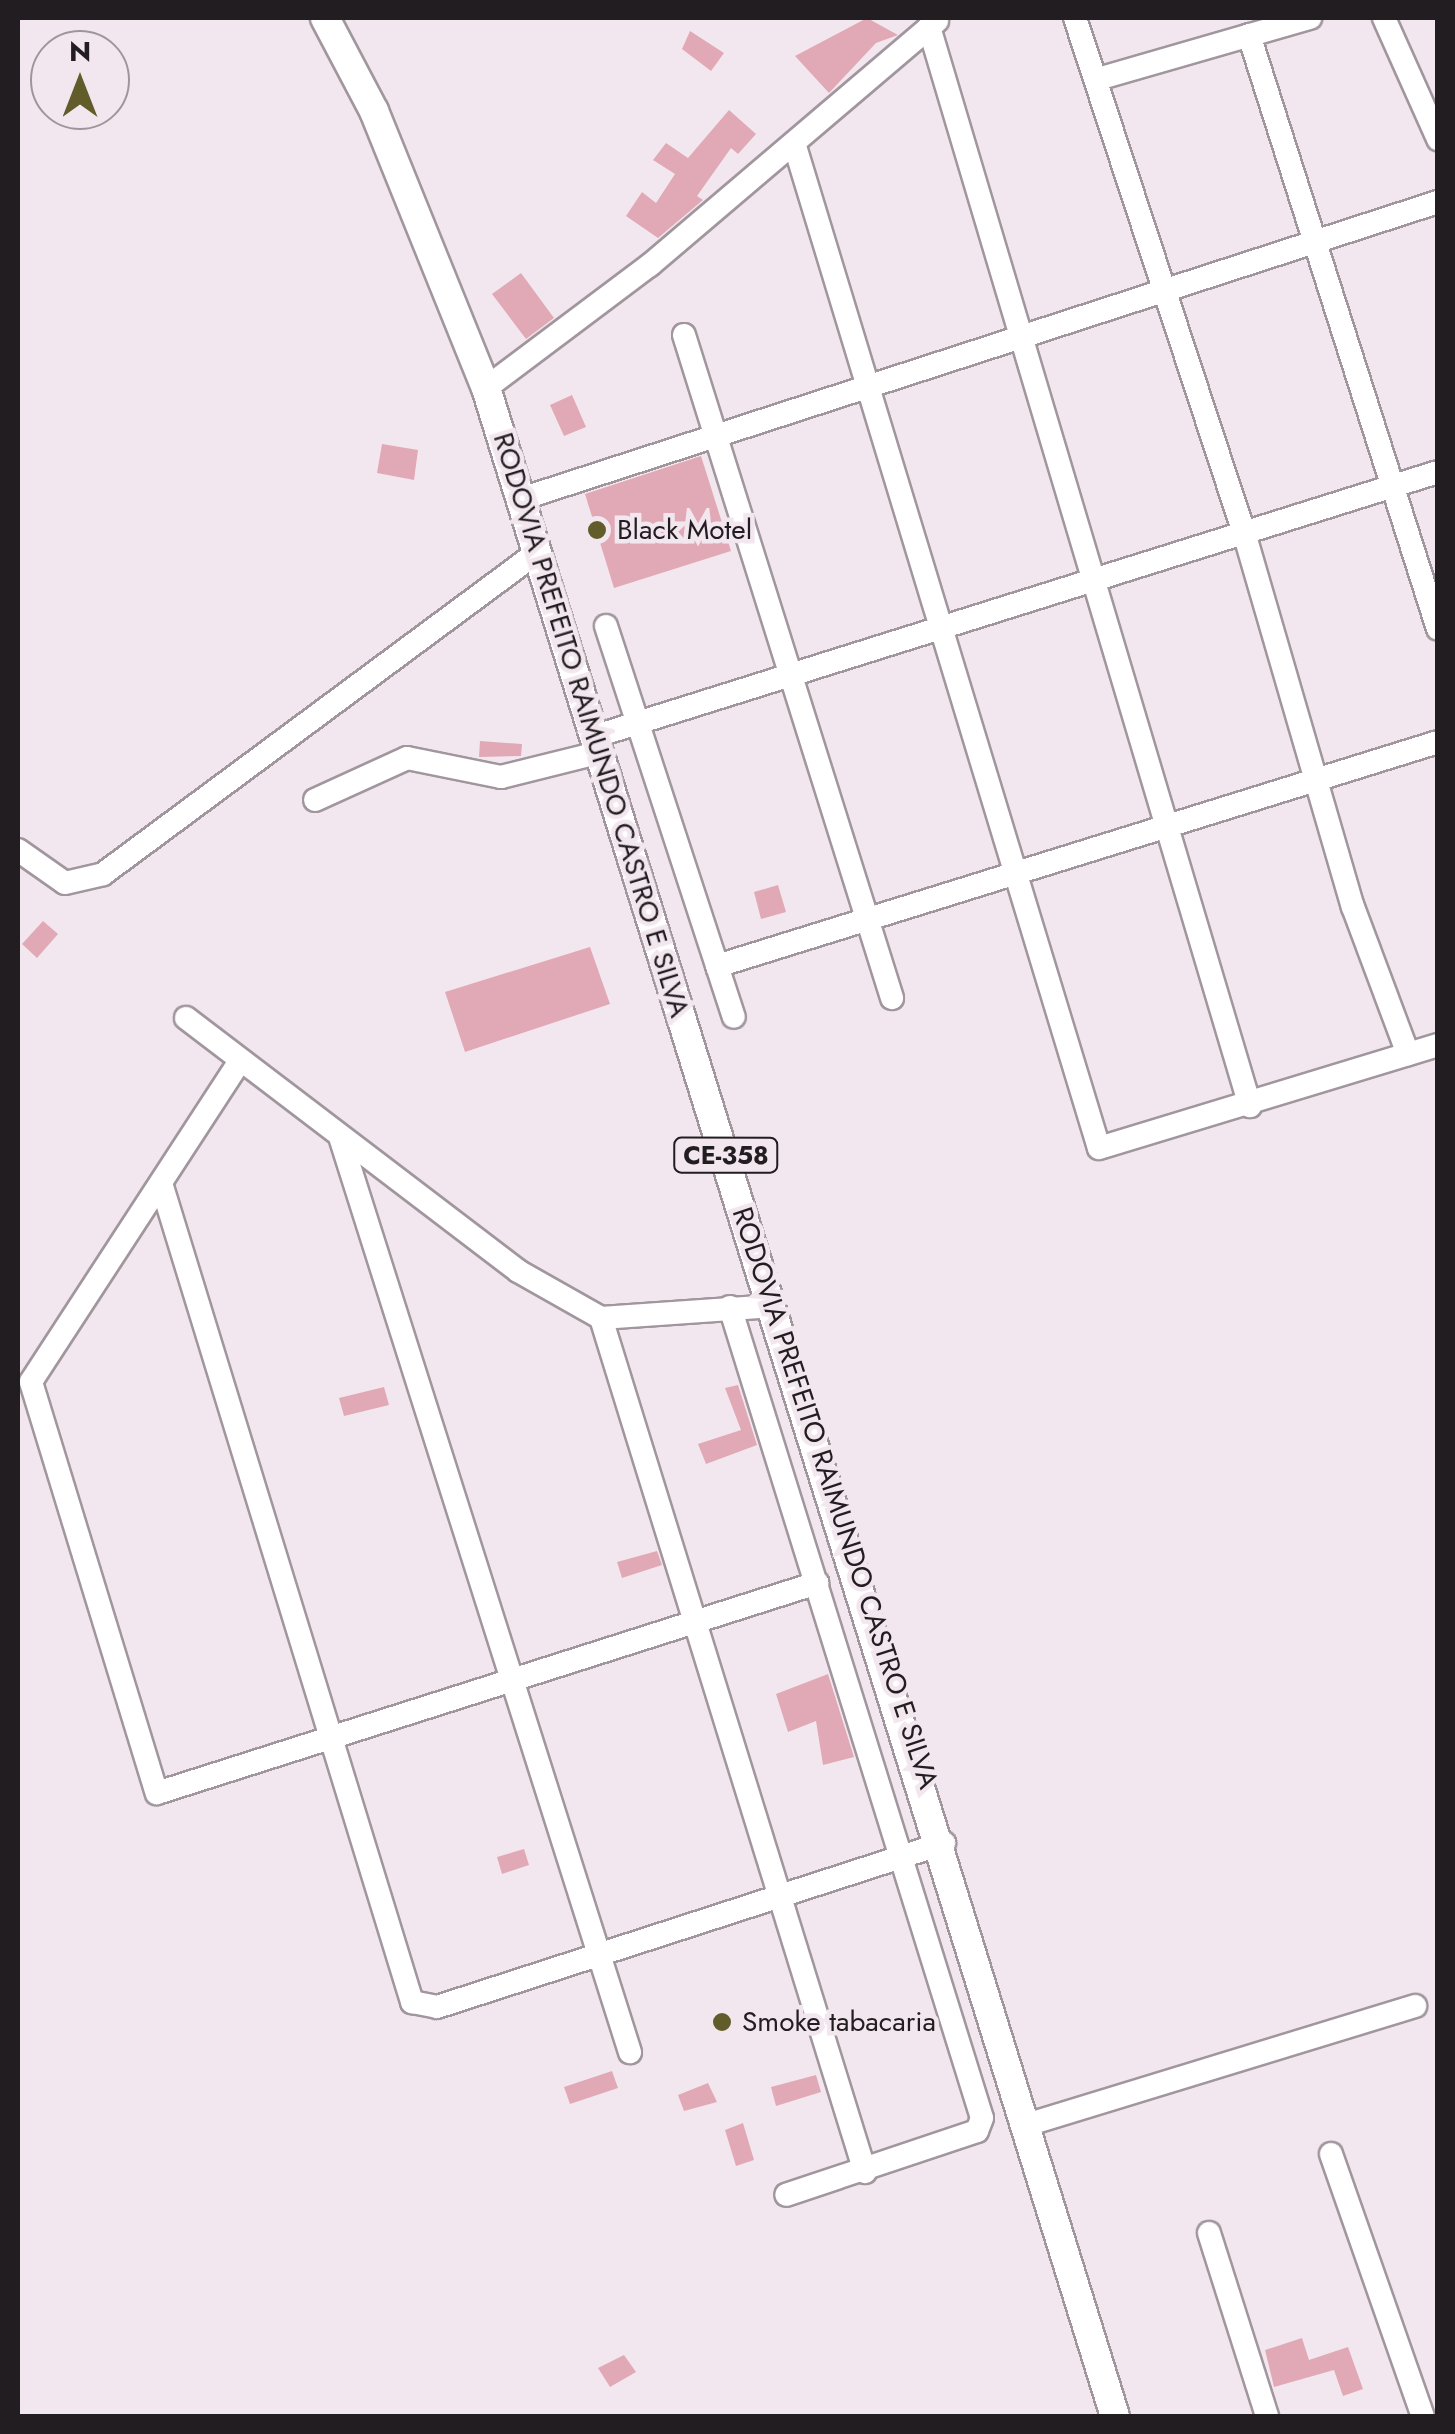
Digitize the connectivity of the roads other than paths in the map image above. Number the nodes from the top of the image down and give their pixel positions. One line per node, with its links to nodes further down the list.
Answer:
1 (325, 18): 16 (main road, RODOVIA PREFEITO RAIMUNDO CASTRO E SILVA / CE-358)
2 (1075, 18): 7 (street)
3 (1310, 18): 6 (street)
4 (1384, 18): 8 (street)
5 (935, 22): 9 (street); 13 (street)
6 (1248, 35): 7 (street); 11 (street)
7 (1098, 78): 12 (street)
8 (1438, 139)
9 (794, 143): 15 (street); 16 (street)
10 (1438, 202): 11 (street)
11 (1319, 242): 12 (street); 19 (street)
12 (1164, 289): 13 (street); 21 (street)
13 (1019, 332): 15 (street); 23 (street)
14 (684, 336): 17 (street)
15 (863, 382): 17 (street); 25 (street)
16 (486, 388): 20 (main road, RODOVIA PREFEITO RAIMUNDO CASTRO E SILVA / CE-358)
17 (714, 431): 20 (street); 27 (street)
18 (1438, 472): 19 (street)
19 (1395, 487): 21 (street); 26 (street)
20 (521, 499): 22 (main road, RODOVIA PREFEITO RAIMUNDO CASTRO E SILVA / CE-358)
21 (1245, 536): 23 (street); 31 (street)
22 (535, 554): 30 (main road, RODOVIA PREFEITO RAIMUNDO CASTRO E SILVA / CE-358); 34 (street)
23 (1095, 581): 25 (street); 33 (street)
24 (606, 626): 28 (street)
25 (938, 626): 27 (street); 35 (street)
26 (1438, 628)
27 (786, 673): 28 (street); 36 (street)
28 (638, 719): 30 (street); 37 (street)
29 (1438, 742): 31 (street)
30 (598, 744): 32 (street); 47 (main road, RODOVIA PREFEITO RAIMUNDO CASTRO E SILVA / CE-358)
31 (1320, 778): 33 (street); 42 (street)
32 (314, 800)
33 (1166, 826): 35 (street); 44 (street)
34 (18, 850)
35 (1013, 873): 36 (street); 44 (street)
36 (864, 920): 37 (street); 38 (street)
37 (717, 966): 39 (street)
38 (892, 998)
39 (734, 1017)
40 (186, 1018): 43 (street)
41 (1438, 1045): 42 (street)
42 (1408, 1054): 44 (street)
43 (238, 1064): 45 (street); 46 (street)
44 (1250, 1106)
45 (341, 1140): 49 (street); 52 (street)
46 (160, 1183): 53 (street); 53 (street)
47 (774, 1306): 48 (street); 54 (main road, RODOVIA PREFEITO RAIMUNDO CASTRO E SILVA / CE-358)
48 (730, 1307): 49 (street); 50 (street)
49 (601, 1318): 51 (street)
50 (817, 1583): 51 (street); 55 (street)
51 (699, 1622): 52 (street); 56 (street)
52 (516, 1682): 53 (street); 57 (street)
53 (332, 1742): 57 (street)
54 (944, 1843): 55 (street); 60 (main road, RODOVIA PREFEITO RAIMUNDO CASTRO E SILVA / CE-358)
55 (902, 1853): 56 (street); 62 (street)
56 (781, 1896): 57 (street); 62 (street)
57 (602, 1957): 59 (street)
58 (1415, 2006): 60 (street)
59 (630, 2052)
60 (1026, 2126): 65 (main road, RODOVIA PREFEITO RAIMUNDO CASTRO E SILVA / CE-358)
61 (1332, 2154): 69 (street)
62 (865, 2172): 63 (street)
63 (786, 2194)
64 (1209, 2232): 68 (street)
65 (1082, 2308): 66 (main road, CE-358); 67 (main road, CE-358)
66 (1099, 2416)
67 (1115, 2416)
68 (1267, 2416)
69 (1423, 2416)

